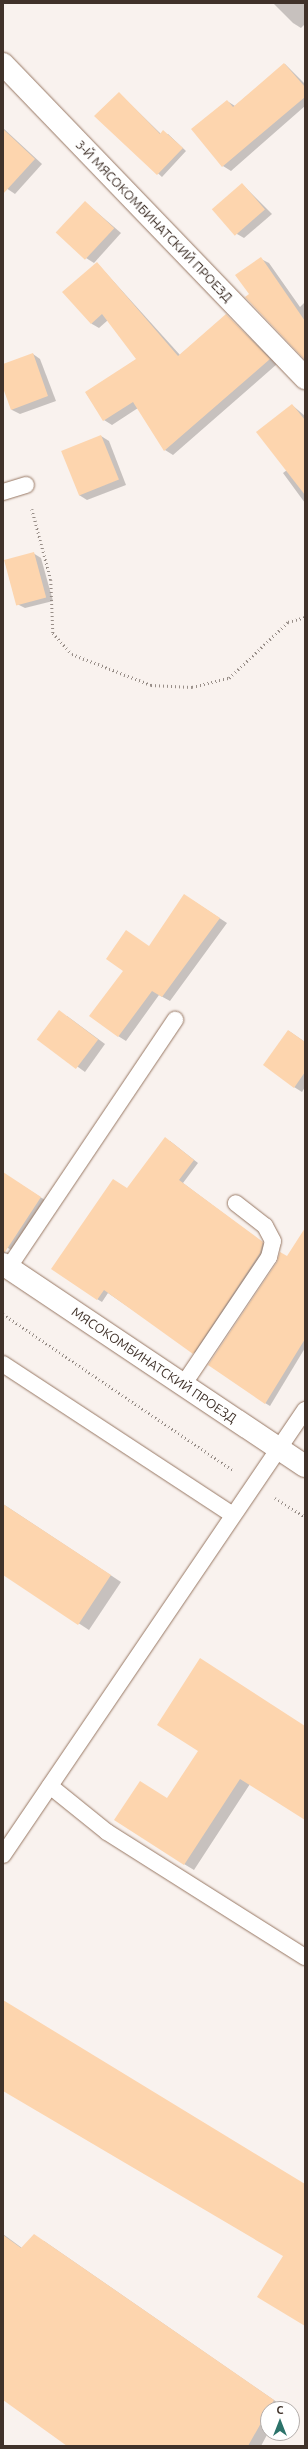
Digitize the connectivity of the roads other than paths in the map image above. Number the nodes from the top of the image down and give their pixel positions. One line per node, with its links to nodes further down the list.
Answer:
1 (3, 64): 2 (street, 3-Й МЯСОКОМБИНАТСКИЙ ПРОЕЗД)
2 (305, 378)
3 (26, 485): 4 (lane)
4 (3, 492)
5 (175, 1020): 7 (lane)
6 (236, 1203): 9 (lane)
7 (6, 1265): 9 (street, МЯСОКОМБИНАТСКИЙ ПРОЕЗД)
8 (3, 1364): 13 (lane)
9 (183, 1385): 11 (street, МЯСОКОМБИНАТСКИЙ ПРОЕЗД)
10 (305, 1410): 11 (lane)
11 (278, 1448): 12 (street, МЯСОКОМБИНАТСКИЙ ПРОЕЗД); 13 (lane)
12 (305, 1466)
13 (233, 1515): 14 (lane)
14 (50, 1786): 15 (lane); 16 (lane)
15 (3, 1855)
16 (305, 1957)

